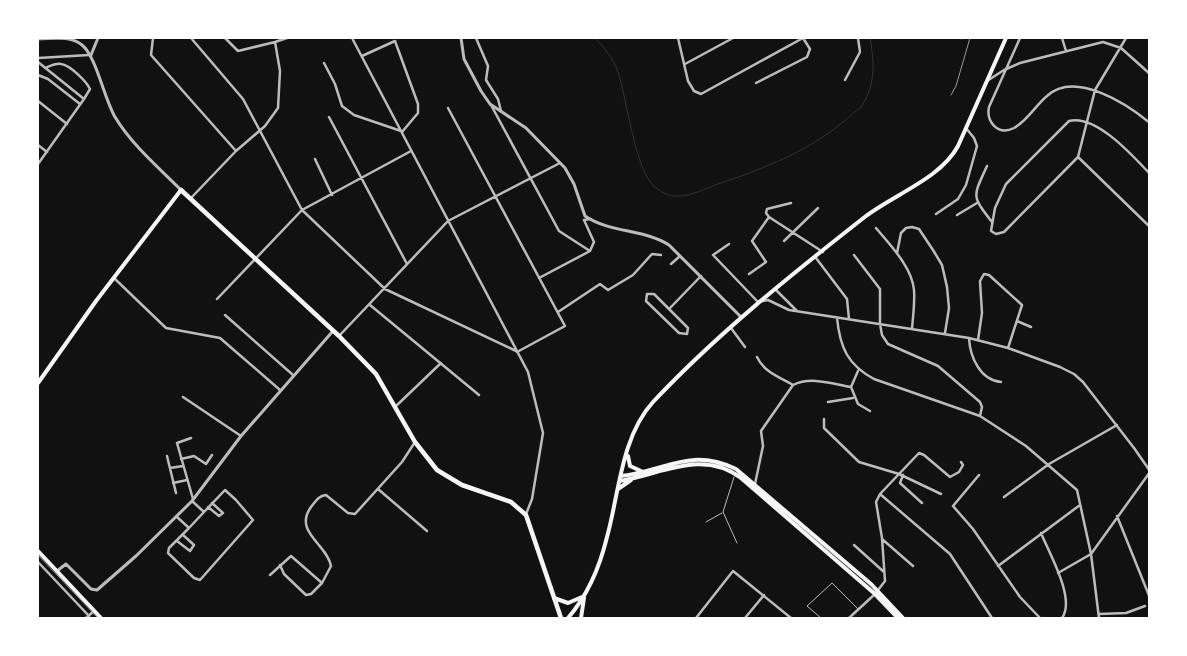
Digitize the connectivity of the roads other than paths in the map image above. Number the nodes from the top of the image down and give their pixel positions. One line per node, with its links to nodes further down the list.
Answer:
1 (98, 38): 22 (street)
2 (152, 38): 50 (street)
3 (191, 38): 47 (street)
4 (225, 38): 19 (street)
5 (287, 38): 19 (street)
6 (352, 38): 23 (street)
7 (461, 38): 39 (street)
8 (476, 38): 41 (street)
9 (678, 38): 27 (street)
10 (733, 38): 27 (street)
11 (803, 38): 27 (street); 34 (street)
12 (858, 38): 32 (street)
13 (1006, 38): 33 (main road)
14 (1020, 38): 29 (street)
15 (1062, 38): 21 (street)
16 (1126, 38): 20 (street)
17 (38, 39): 18 (street)
18 (76, 39): 22 (street)
19 (275, 42): 47 (street)
20 (1121, 48): 21 (street); 30 (street); 35 (street)
21 (1066, 51): 29 (street)
22 (91, 55): 24 (street); 61 (street)
23 (362, 56): 48 (street); 48 (street)
24 (38, 58)
25 (38, 62): 28 (street)
26 (324, 63): 48 (street)
27 (685, 64)
28 (45, 68): 36 (street); 36 (street)
29 (1007, 68): 33 (street); 35 (street)
30 (1150, 74)
31 (38, 75): 38 (street)
32 (845, 80)
33 (987, 82): 46 (main road)
34 (756, 83)
35 (1095, 90): 43 (street); 44 (street)
36 (84, 99): 38 (street)
37 (38, 100): 45 (street)
38 (80, 104): 45 (street)
39 (490, 104): 41 (street); 60 (street)
40 (448, 108): 63 (street)
41 (502, 112): 55 (street)
42 (329, 117): 59 (street)
43 (1086, 123): 53 (street); 58 (street); 74 (street)
44 (1150, 123)
45 (67, 124): 52 (street)
46 (966, 128): 69 (street); 81 (main road)
47 (261, 129): 50 (street); 68 (street)
48 (402, 132): 51 (street)
49 (38, 145): 52 (street)
50 (236, 151): 64 (street)
51 (411, 151): 59 (street); 73 (street)
52 (47, 152): 56 (street)
53 (1078, 157): 74 (street); 75 (street)
54 (315, 159): 62 (street)
55 (560, 163): 60 (street); 72 (street)
56 (38, 164)
57 (987, 166): 66 (street)
58 (1150, 174)
59 (360, 179): 62 (street); 88 (street)
60 (530, 179): 63 (street); 80 (street)
61 (181, 190): 64 (main road); 93 (main road)
62 (332, 194): 68 (street)
63 (495, 196): 73 (street); 92 (street)
64 (191, 198): 87 (main road)
65 (791, 203): 71 (street)
66 (977, 203): 70 (street); 74 (street)
67 (818, 208): 77 (street)
68 (302, 210): 87 (street); 95 (street)
69 (936, 214)
70 (957, 215)
71 (769, 217): 77 (street); 90 (street)
72 (590, 219): 80 (street); 85 (street)
73 (448, 221): 88 (street); 118 (street)
74 (992, 222)
75 (1150, 226)
76 (876, 228): 82 (street)
77 (792, 232): 78 (street); 81 (street)
78 (784, 241)
79 (730, 244): 97 (street)
80 (590, 251): 92 (street)
81 (823, 252): 86 (main road)
82 (897, 253): 110 (street); 112 (street)
83 (661, 255): 101 (street)
84 (854, 255): 107 (street)
85 (680, 256): 89 (street); 91 (street)
86 (816, 258): 94 (main road); 105 (street)
87 (255, 260): 96 (street); 111 (main road)
88 (407, 264): 95 (street)
89 (671, 264)
90 (749, 274)
91 (701, 276): 99 (street); 103 (street)
92 (539, 278): 101 (street)
93 (115, 279): 124 (main road); 127 (street)
94 (775, 289): 97 (main road); 100 (street)
95 (385, 290): 98 (street); 118 (street)
96 (217, 299)
97 (758, 302): 100 (street); 103 (main road)
98 (370, 305): 113 (street); 120 (street)
99 (670, 308): 99 (street)
100 (798, 311): 104 (street)
101 (558, 312): 118 (street)
102 (225, 315): 122 (street)
103 (741, 317): 108 (main road)
104 (837, 318): 105 (street); 121 (street)
105 (849, 319): 107 (street)
106 (1017, 321): 109 (street); 115 (street); 117 (street)
107 (880, 324): 110 (street); 134 (street)
108 (730, 327): 116 (street); 140 (main road)
109 (1031, 327)
110 (912, 329): 112 (street)
111 (333, 331): 113 (main road); 122 (street)
112 (945, 334): 114 (street)
113 (339, 336): 132 (main road)
114 (969, 338): 115 (street); 123 (street)
115 (978, 341): 117 (street)
116 (745, 347)
117 (1008, 348): 136 (street)
118 (517, 352): 171 (street)
119 (757, 356): 125 (street)
120 (441, 363): 128 (street); 132 (street)
121 (858, 370): 126 (street); 134 (street)
122 (293, 375): 127 (street)
123 (1001, 382)
124 (38, 383)
125 (793, 385): 126 (street); 157 (street)
126 (851, 387): 130 (street)
127 (280, 390): 137 (street)
128 (478, 395)
129 (183, 397): 137 (street)
130 (853, 398): 131 (street); 133 (street)
131 (828, 402)
132 (393, 408): 139 (main road)
133 (870, 411)
134 (980, 416): 145 (street)
135 (824, 420): 151 (street)
136 (1117, 425): 145 (street); 149 (street)
137 (241, 436): 164 (street)
138 (191, 438): 143 (street)
139 (415, 442): 158 (street); 171 (main road)
140 (628, 451): 148 (main road); 153 (main road)
141 (212, 455): 143 (street)
142 (167, 456): 147 (street)
143 (181, 459): 146 (street)
144 (961, 462): 151 (street)
145 (1049, 464): 163 (street); 167 (street)
146 (183, 466): 147 (street); 155 (street)
147 (170, 468): 156 (street)
148 (643, 472): 153 (main road); 157 (main road)
149 (1150, 472): 172 (street)
150 (735, 474): 154 (main road); 170 (lane); 194 (main road)
151 (901, 475): 161 (street); 162 (street); 166 (street)
152 (979, 475): 188 (street)
153 (621, 479): 154 (main road); 159 (main road)
154 (633, 479): 159 (main road)
155 (187, 480): 156 (street); 164 (street)
156 (173, 483): 160 (street)
157 (755, 484): 194 (main road)
158 (378, 489): 176 (street); 193 (street)
159 (618, 489): 196 (main road)
160 (176, 493)
161 (880, 494): 179 (street); 215 (street)
162 (941, 494)
163 (1004, 498)
164 (193, 500): 169 (street); 173 (street)
165 (212, 503): 168 (street); 168 (street); 180 (street)
166 (922, 503)
167 (1080, 506): 177 (street); 184 (street)
168 (208, 507): 169 (street)
169 (204, 512): 175 (street)
170 (723, 512): 174 (lane); 181 (lane)
171 (526, 515): 197 (main road)
172 (1117, 516): 184 (street); 198 (street)
173 (177, 517): 175 (street); 189 (street)
174 (706, 522)
175 (189, 528): 178 (street)
176 (427, 531)
177 (1041, 533): 188 (street); 191 (street)
178 (183, 535): 180 (street); 180 (street)
179 (882, 538): 187 (street); 190 (street)
180 (177, 541)
181 (736, 543)
182 (854, 545): 190 (street)
183 (38, 551): 189 (main road)
184 (1091, 554): 191 (street); 202 (street)
185 (38, 562): 203 (street)
186 (280, 565): 192 (street); 193 (street); 193 (street)
187 (913, 566)
188 (998, 566): 216 (street)
189 (57, 571): 201 (main road)
190 (885, 572): 194 (street)
191 (1058, 573): 217 (street)
192 (270, 576)
193 (322, 583)
194 (877, 592): 200 (street); 213 (main road); 214 (main road)
195 (764, 595): 208 (street); 209 (street); 210 (street)
196 (584, 596): 197 (main road); 206 (main road); 207 (main road)
197 (554, 598): 205 (main road)
198 (1150, 598)
199 (1145, 606): 202 (street)
200 (858, 610): 211 (lane); 212 (street)
201 (94, 611): 203 (street); 204 (main road)
202 (1099, 614): 218 (street)
203 (88, 617)
204 (101, 618)
205 (561, 618)
206 (568, 618)
207 (581, 618)
208 (696, 618)
209 (745, 618)
210 (791, 618)
211 (821, 618)
212 (849, 618)
213 (898, 618)
214 (904, 618)
215 (992, 618)
216 (1040, 618)
217 (1062, 618)
218 (1099, 618)

